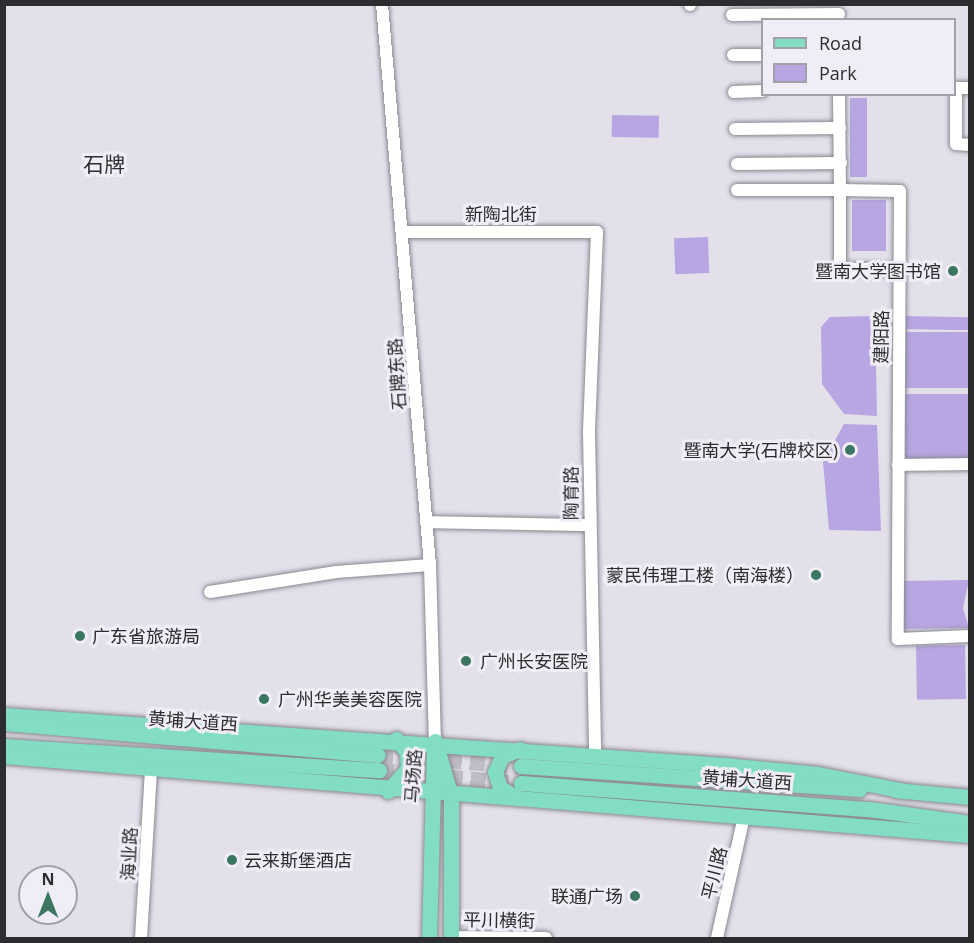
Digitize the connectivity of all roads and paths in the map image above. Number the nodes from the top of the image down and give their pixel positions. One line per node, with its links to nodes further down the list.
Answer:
1 (382, 4): 17 (street, 石牌东路)
2 (838, 13): 3 (street)
3 (732, 15)
4 (733, 55): 5 (street)
5 (761, 55)
6 (734, 92): 7 (street)
7 (761, 92)
8 (839, 96): 10 (street)
9 (955, 96): 12 (street)
10 (840, 128): 11 (street); 13 (street)
11 (735, 129)
12 (969, 144)
13 (841, 163): 14 (street); 16 (street)
14 (737, 164)
15 (737, 190): 16 (street)
16 (840, 190): 19 (street, 建阳路); 19 (street)
17 (404, 232): 18 (street, 新陶北街); 22 (street, 石牌东路)
18 (597, 232): 23 (street, 陶育路)
19 (900, 269): 21 (street, 建阳路)
20 (969, 464): 21 (street)
21 (898, 465): 26 (street, 建阳路)
22 (427, 522): 23 (street); 24 (street, 石牌东路)
23 (589, 525): 33 (street, 陶育路)
24 (430, 565): 25 (street); 30 (street, 石牌东路)
25 (210, 592)
26 (969, 636)
27 (4, 715): 29 (main road)
28 (4, 723): 31 (main road, 黄埔大道西)
29 (396, 739): 30 (main road); 38 (main road)
30 (435, 741): 32 (main road); 40 (main road, 马场路); 41 (main road, 马场路)
31 (4, 746)
32 (523, 748): 33 (main road); 43 (main road)
33 (595, 754): 39 (main road)
34 (4, 756): 36 (main road)
35 (521, 766): 39 (main road, 黄埔大道西)
36 (151, 772): 38 (main road); 48 (street, 海业路)
37 (520, 783): 45 (main road, 黄埔大道西)
38 (388, 791): 40 (main road)
39 (904, 791): 42 (main road, 黄埔大道西)
40 (430, 794): 41 (main road); 49 (main road, 马场路)
41 (451, 796): 43 (main road); 47 (main road, 马场路)
42 (969, 797)
43 (523, 800): 44 (main road)
44 (744, 816): 46 (main road); 51 (street, 平川路)
45 (969, 823)
46 (969, 835)
47 (452, 938): 50 (street, 平川横街)
48 (141, 939)
49 (429, 939)
50 (546, 939)
51 (717, 939)

